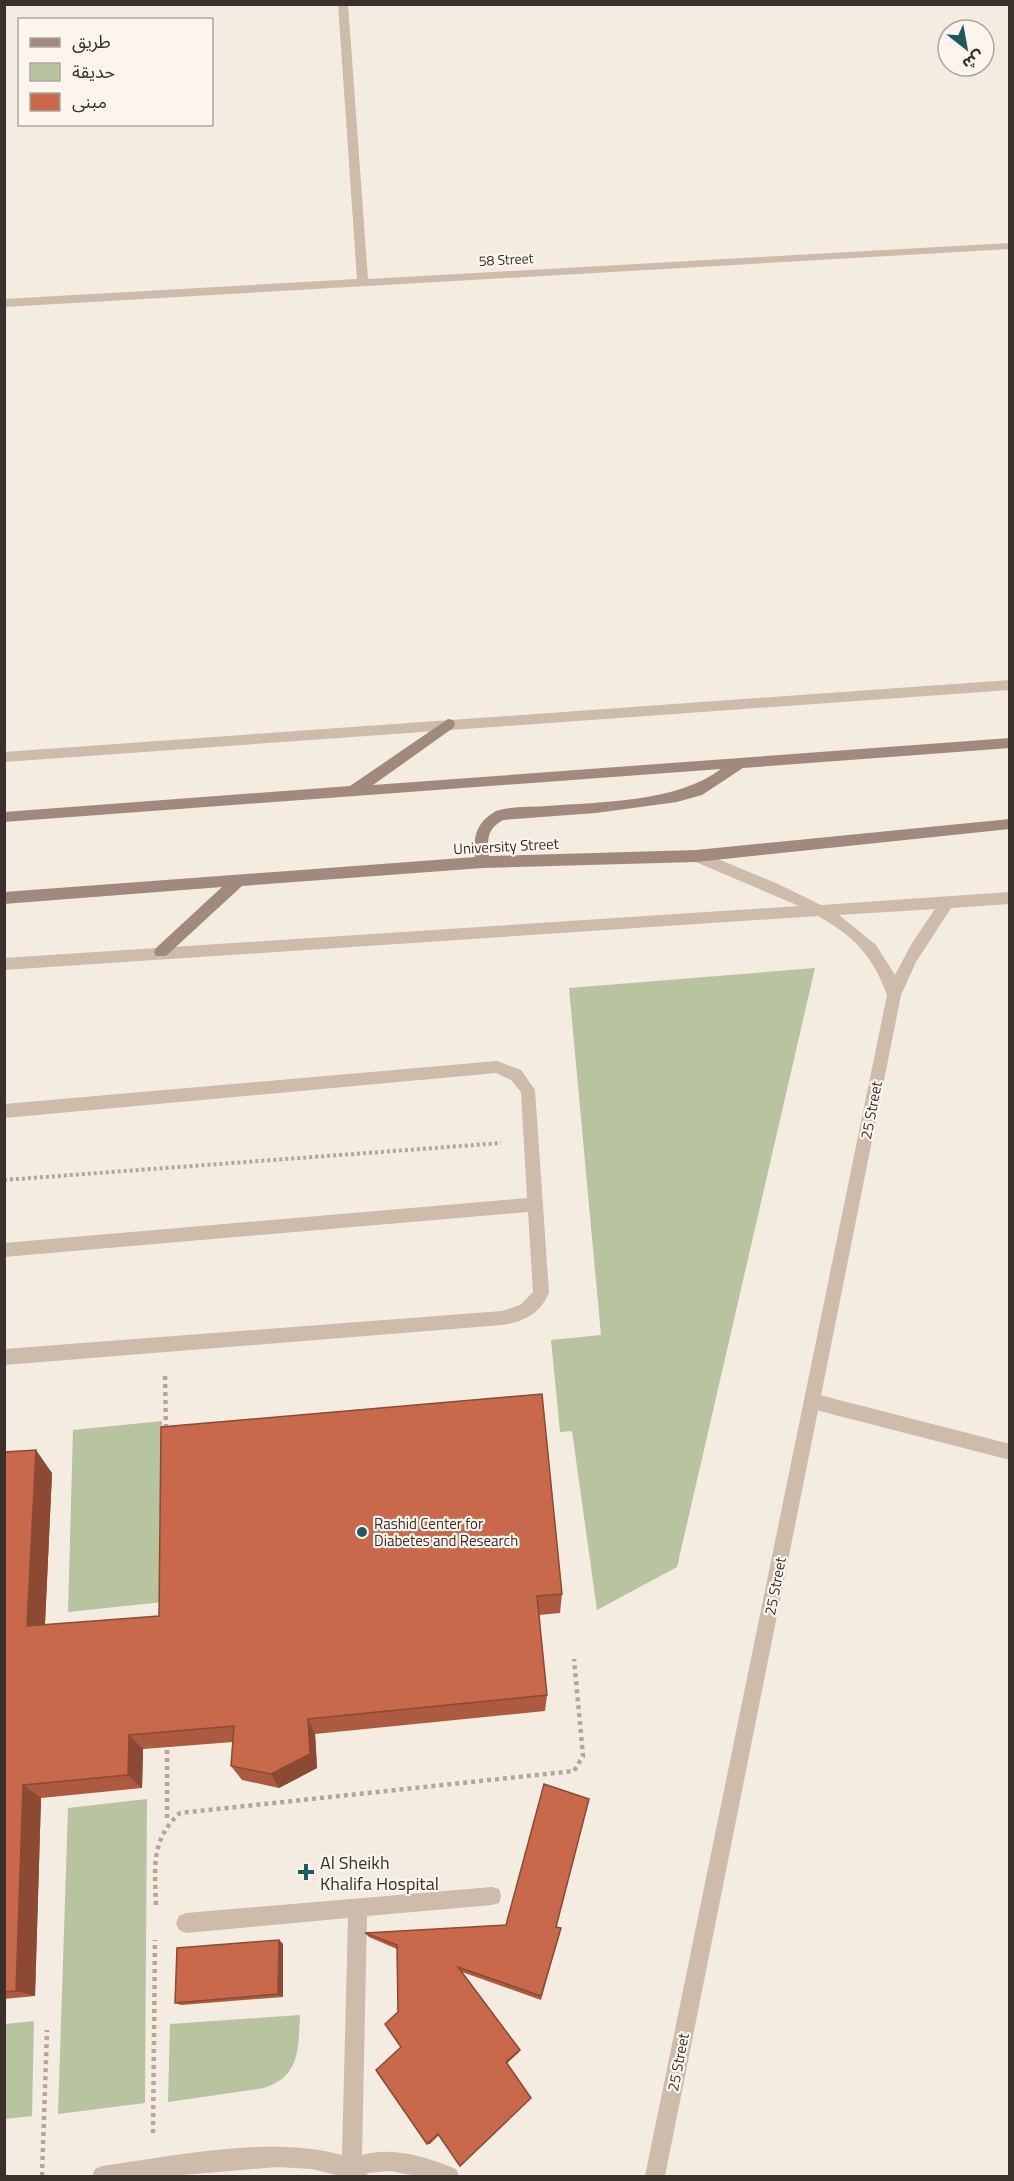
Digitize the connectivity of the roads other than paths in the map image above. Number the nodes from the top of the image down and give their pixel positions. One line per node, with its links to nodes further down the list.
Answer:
1 (343, 4): 3 (street)
2 (1010, 246): 3 (street, 58 Street)
3 (363, 283): 4 (street, 58 Street)
4 (4, 303)
5 (1010, 685): 6 (street)
6 (448, 724): 8 (street); 10 (main road)
7 (1010, 743): 9 (main road)
8 (4, 757)
9 (742, 761): 10 (main road); 14 (main road)
10 (354, 791): 11 (main road)
11 (4, 817)
12 (1010, 824): 13 (main road, University Street)
13 (696, 856): 14 (main road, University Street); 19 (street)
14 (483, 862): 15 (main road, University Street)
15 (238, 881): 16 (main road, University Street); 20 (main road)
16 (4, 898)
17 (1010, 898): 18 (street)
18 (946, 904): 19 (street); 22 (street, 25 Street)
19 (820, 910): 20 (street); 22 (street)
20 (161, 952): 21 (street)
21 (4, 964)
22 (894, 995): 27 (street, 25 Street)
23 (4, 1111): 24 (street)
24 (536, 1204): 25 (street); 26 (street)
25 (4, 1250)
26 (4, 1357)
27 (812, 1401): 28 (street); 36 (street, 25 Street)
28 (1010, 1452)
29 (492, 1896): 30 (street)
30 (357, 1907): 31 (street); 33 (street)
31 (186, 1923)
32 (178, 2171): 33 (street); 34 (street)
33 (355, 2172): 35 (street)
34 (102, 2176)
35 (449, 2176)
36 (655, 2176)

